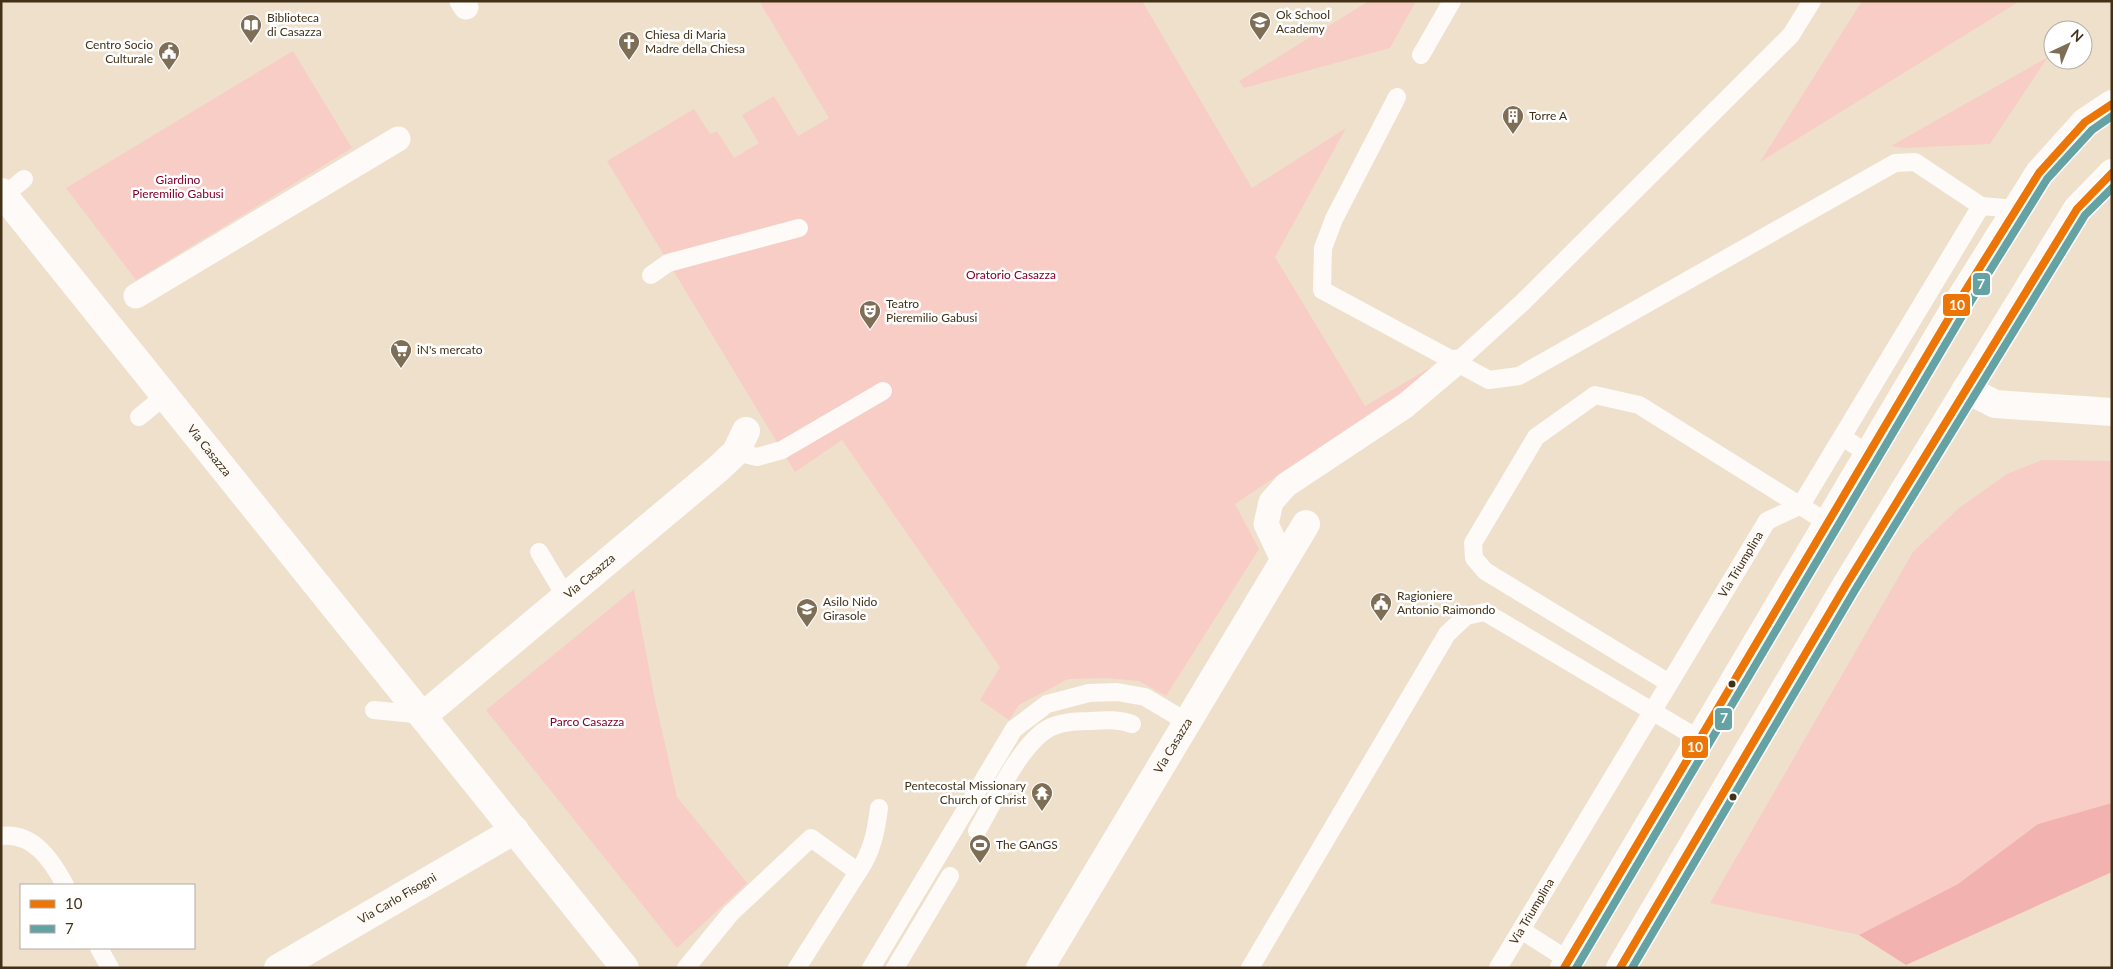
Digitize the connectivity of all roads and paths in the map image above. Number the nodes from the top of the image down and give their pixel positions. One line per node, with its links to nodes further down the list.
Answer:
1 (1452, 1): 3 (lane)
2 (1812, 1): 16 (lane)
3 (1421, 55)
4 (1397, 96): 16 (lane)
5 (2112, 104): 10 (street)
6 (398, 139): 14 (street)
7 (2112, 173): 17 (street)
8 (8, 191): 19 (street, Via Casazza)
9 (1981, 206): 10 (lane); 13 (lane); 16 (lane)
10 (2016, 209): 15 (street)
11 (799, 228): 12 (lane)
12 (651, 274)
13 (1936, 280): 15 (lane); 22 (lane)
14 (136, 296)
15 (1962, 296): 24 (street)
16 (1457, 362): 29 (street)
17 (1966, 389): 20 (street); 58 (street)
18 (882, 390): 23 (lane)
19 (166, 394): 21 (lane); 34 (street, Via Casazza)
20 (2112, 412)
21 (139, 417)
22 (1842, 437): 24 (lane); 25 (lane)
23 (741, 442): 30 (street, Via Casazza)
24 (1869, 454): 26 (street)
25 (1801, 505): 26 (lane); 31 (lane, Via Triumplina); 31 (lane)
26 (1828, 523): 37 (street)
27 (1306, 524): 29 (street, Via Casazza)
28 (539, 552): 30 (lane)
29 (1284, 560): 35 (street, Via Casazza)
30 (566, 596): 34 (street, Via Casazza)
31 (1669, 683): 33 (lane, Via Triumplina)
32 (374, 710): 34 (lane)
33 (1652, 711): 37 (lane); 45 (lane, Via Triumplina); 56 (lane)
34 (424, 715): 39 (street, Via Casazza)
35 (1187, 722): 53 (lane); 55 (street, Via Casazza)
36 (1132, 724): 40 (lane)
37 (1699, 739): 47 (street)
38 (879, 808): 42 (lane)
39 (515, 830): 49 (street, Via Carlo Fisogni); 50 (street, Via Casazza)
40 (977, 831)
41 (1, 836): 44 (lane)
42 (858, 872): 51 (lane); 52 (lane)
43 (950, 876): 54 (lane)
44 (64, 884)
45 (1521, 930): 47 (lane); 57 (lane, Via Triumplina)
46 (99, 949): 48 (lane)
47 (1566, 964)
48 (108, 967)
49 (278, 968)
50 (625, 968)
51 (686, 968)
52 (797, 968)
53 (870, 968)
54 (895, 968)
55 (1040, 968)
56 (1250, 968)
57 (1498, 968)
58 (1620, 968)

